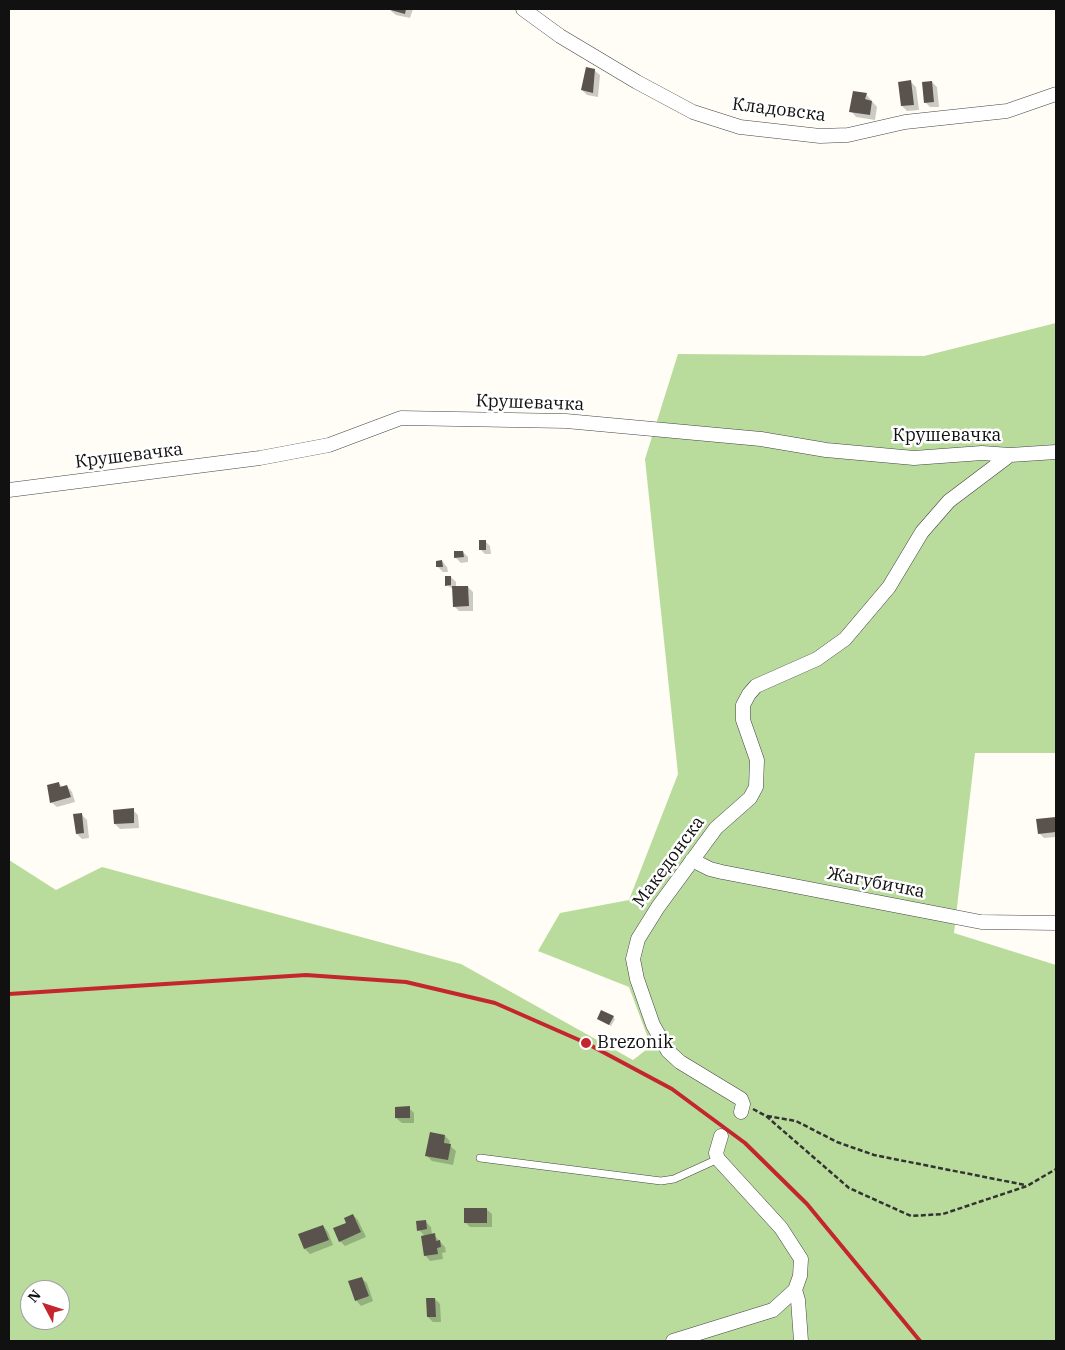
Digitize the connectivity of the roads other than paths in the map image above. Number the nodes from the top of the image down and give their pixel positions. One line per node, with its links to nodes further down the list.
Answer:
1 (523, 9): 2 (street, Кладовска)
2 (1056, 94)
3 (1056, 452): 4 (street, Крушевачка)
4 (1010, 455): 5 (street, Крушевачка); 6 (street, Македонска)
5 (9, 490)
6 (692, 860): 7 (street, Жагубичка); 8 (street, Македонска)
7 (1056, 923)
8 (742, 1108)
9 (721, 1136): 11 (street)
10 (480, 1158): 11 (lane)
11 (718, 1159): 12 (street)
12 (795, 1290): 13 (street); 14 (street)
13 (673, 1341)
14 (801, 1341)

